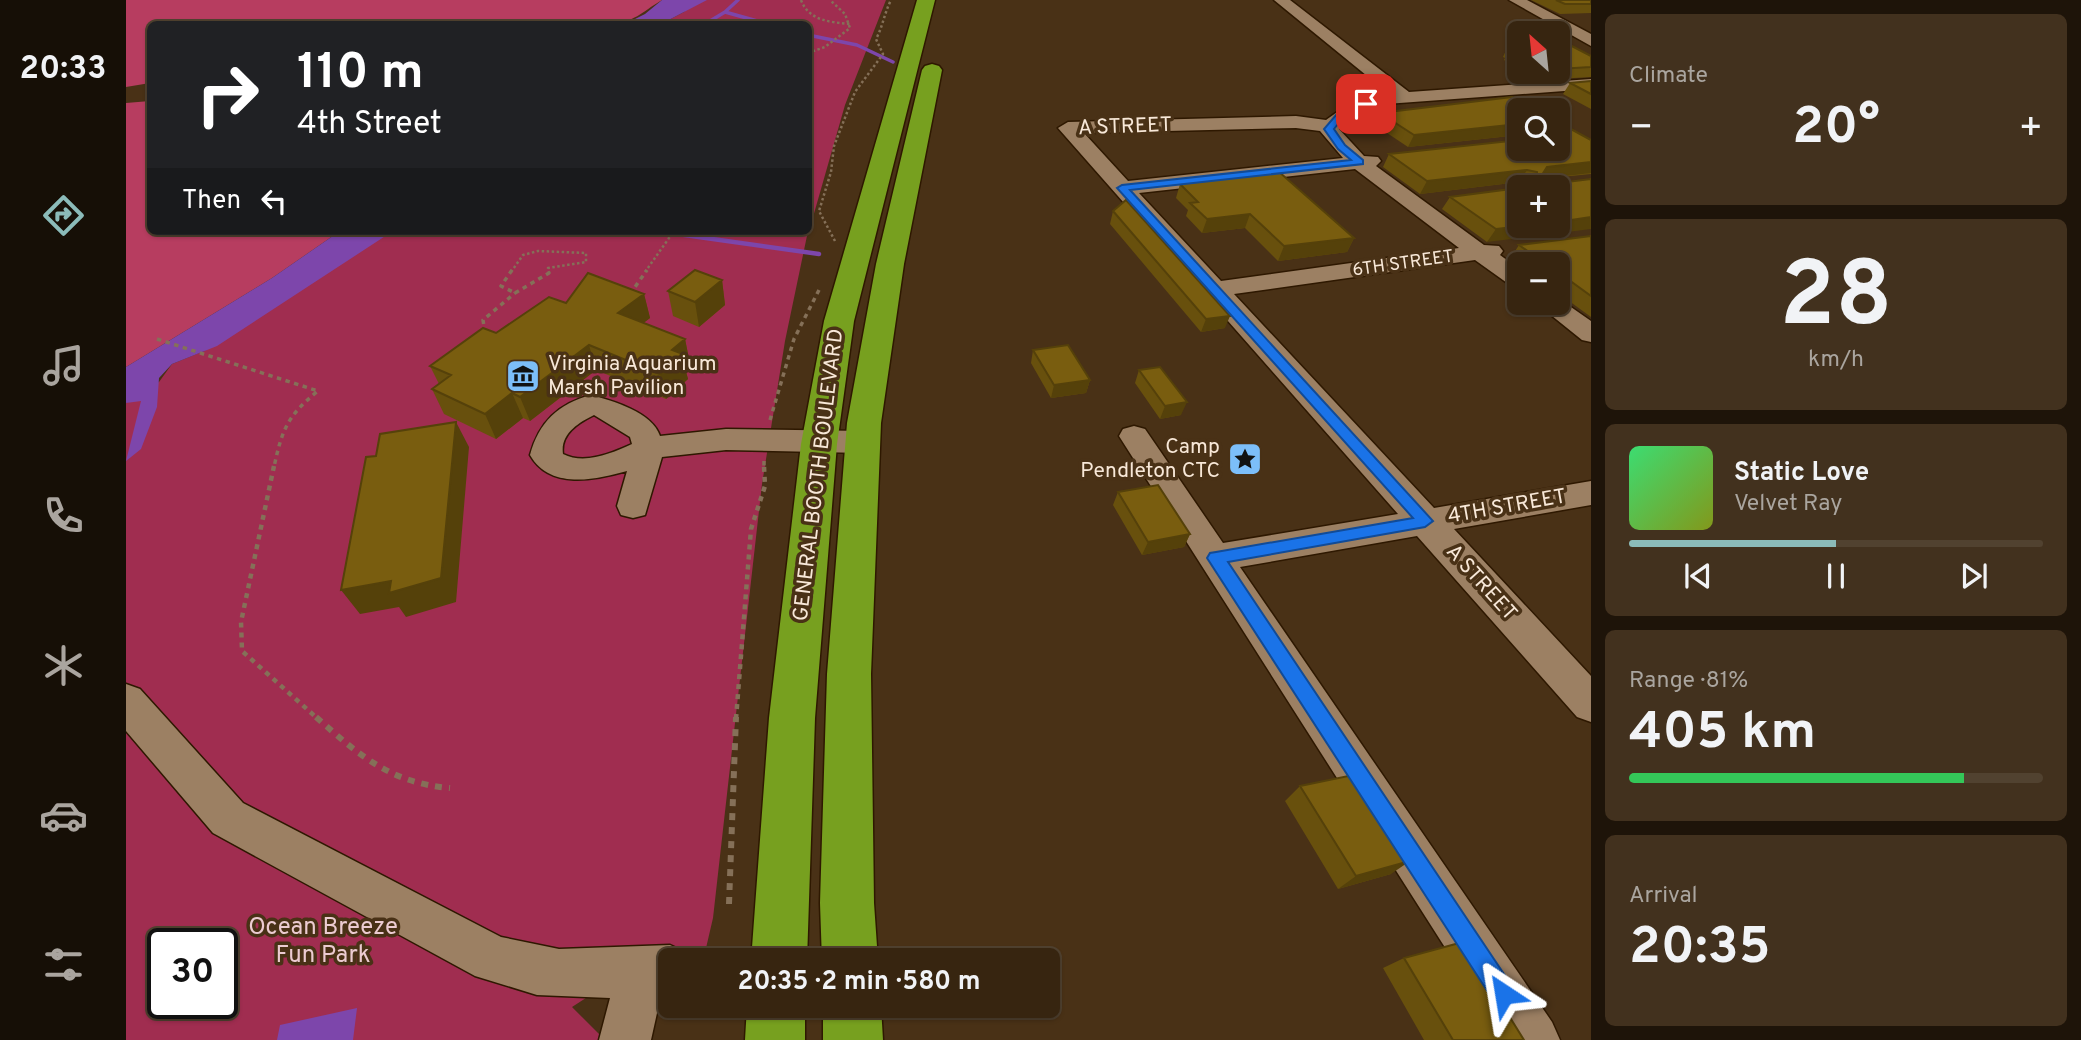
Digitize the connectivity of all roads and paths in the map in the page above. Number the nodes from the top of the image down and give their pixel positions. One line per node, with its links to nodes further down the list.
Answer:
1 (801, 0): 8 (path)
2 (830, 0): 8 (path)
3 (891, 0): 22 (path)
4 (926, 0): 38 (highway, GENERAL BOOTH BOULEVARD)
5 (949, 0): 38 (highway, GENERAL BOOTH BOULEVARD)
6 (1282, 0): 13 (street)
7 (1516, 0): 9 (street)
8 (850, 24): 10 (path)
9 (1591, 41)
10 (812, 52)
11 (1591, 84): 12 (street)
12 (1499, 92): 13 (street); 14 (street)
13 (1404, 97): 15 (street)
14 (1510, 98)
15 (1331, 126): 17 (street); 18 (street, A STREET)
16 (1386, 159): 17 (street)
17 (1359, 162): 18 (street); 20 (street)
18 (1122, 188): 27 (street, A STREET)
19 (1440, 200): 20 (street)
20 (1414, 204): 24 (street)
21 (671, 235): 29 (path)
22 (836, 245)
23 (1509, 249): 24 (street, 6TH STREET)
24 (1482, 253): 25 (street); 27 (street, 6TH STREET)
25 (1507, 271)
26 (822, 284): 36 (path)
27 (1215, 289): 42 (street, A STREET)
28 (515, 293): 28 (path); 35 (path)
29 (627, 297)
30 (1591, 303): 31 (street)
31 (1570, 305)
32 (1565, 315): 33 (street)
33 (1591, 334)
34 (157, 339): 46 (path)
35 (493, 342)
36 (767, 427)
37 (1134, 436): 43 (street)
38 (841, 443): 41 (street); 48 (highway, GENERAL BOOTH BOULEVARD); 49 (highway, GENERAL BOOTH BOULEVARD)
39 (764, 450): 47 (path)
40 (1591, 493): 42 (street, 4TH STREET)
41 (633, 506)
42 (1425, 521): 43 (street, 4TH STREET); 45 (street, A STREET)
43 (1216, 558): 56 (street)
44 (126, 702): 50 (street)
45 (1591, 705)
46 (450, 788)
47 (729, 904)
48 (780, 948)
49 (849, 948)
50 (655, 971): 53 (street)
51 (776, 1018): 54 (highway)
52 (852, 1018): 55 (highway)
53 (625, 1040)
54 (775, 1040)
55 (853, 1040)
56 (1534, 1040)

